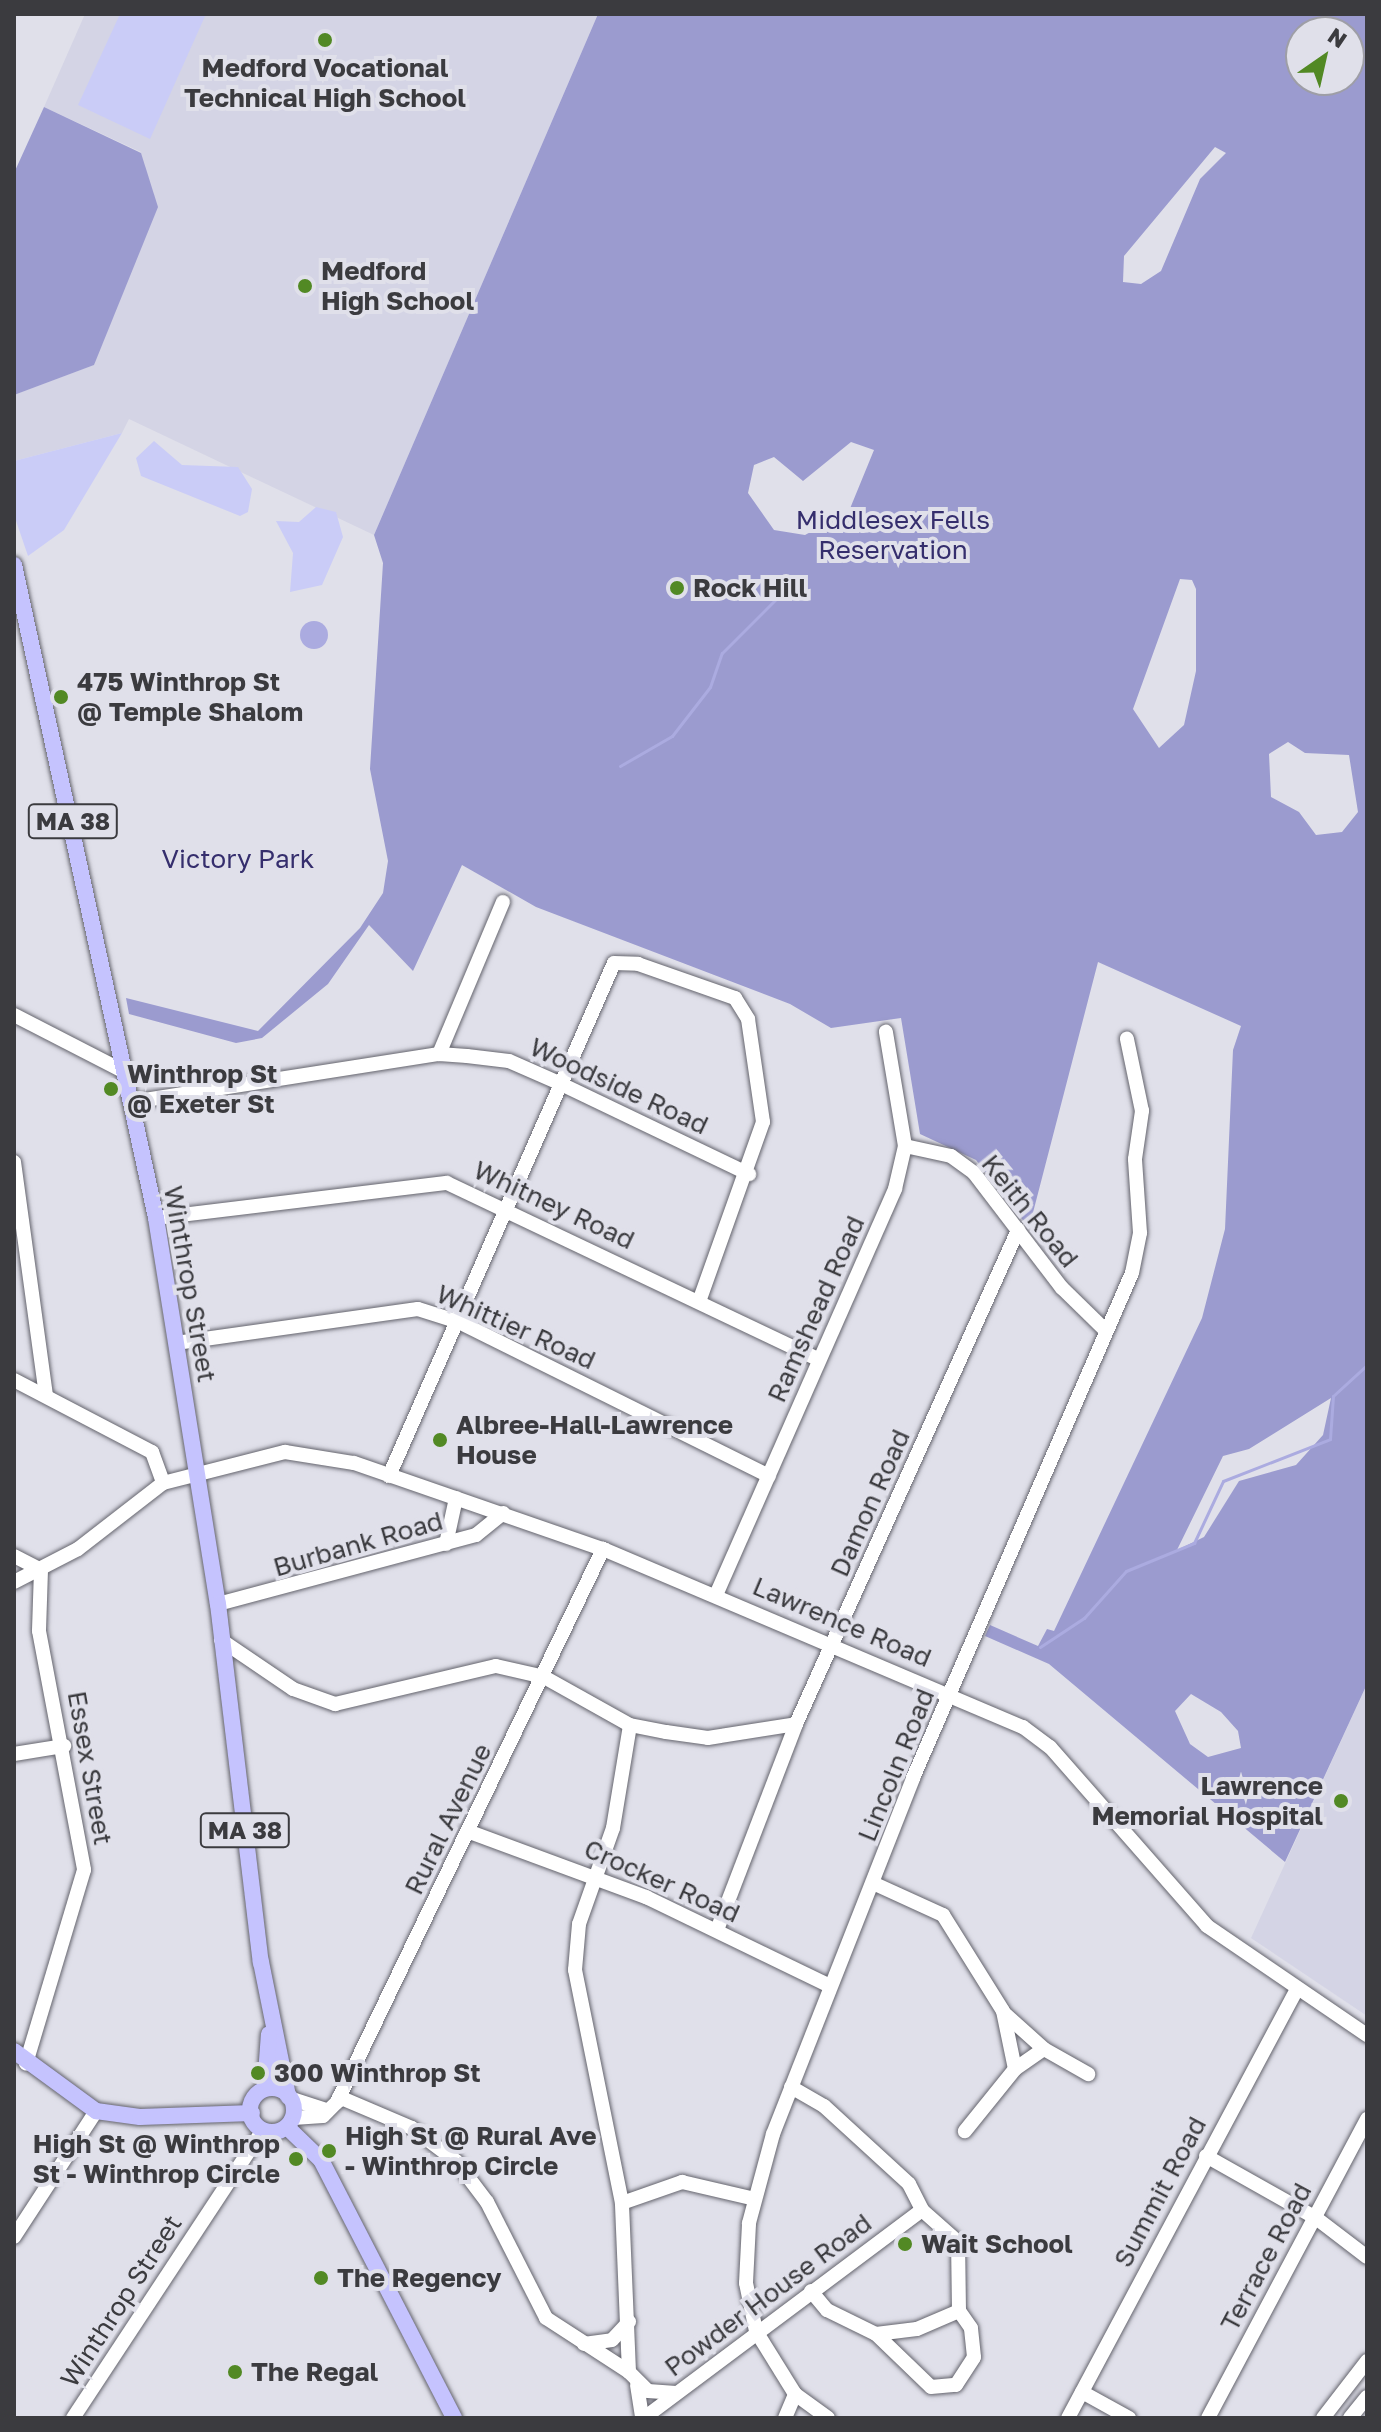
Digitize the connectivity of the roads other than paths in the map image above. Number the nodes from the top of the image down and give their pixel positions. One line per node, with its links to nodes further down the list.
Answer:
1 (14, 569): 7 (main road, Winthrop Street / MA 38)
2 (503, 902): 6 (street)
3 (14, 1015): 7 (street)
4 (886, 1032): 10 (street, Ramshead Road)
5 (1127, 1039): 18 (street, Lincoln Road)
6 (439, 1054): 8 (street, Woodside Road); 9 (street, Woodside Road)
7 (127, 1073): 9 (main road, Winthrop Street / MA 38)
8 (559, 1083): 12 (street, Woodside Road); 12 (street); 13 (street)
9 (132, 1102): 14 (main road, Winthrop Street / MA 38)
10 (905, 1146): 15 (street, Keith Road); 20 (street, Ramshead Road)
11 (14, 1162): 22 (street)
12 (749, 1174): 16 (street)
13 (509, 1207): 14 (street, Whitney Road); 16 (street, Whitney Road); 17 (street)
14 (156, 1218): 19 (main road, Winthrop Street / MA 38)
15 (1018, 1230): 18 (street, Keith Road); 37 (street, Damon Road)
16 (699, 1302): 20 (street, Whitney Road)
17 (459, 1322): 19 (street, Whittier Road); 24 (street); 25 (street, Whittier Road)
18 (1105, 1330): 39 (street, Lincoln Road)
19 (176, 1343): 23 (main road, Winthrop Street / MA 38)
20 (817, 1359): 25 (street, Ramshead Road)
21 (14, 1380): 22 (street)
22 (46, 1396): 26 (street)
23 (196, 1473): 24 (street, Lawrence Road); 26 (street, Lawrence Road); 35 (main road, Winthrop Street / MA 38)
24 (389, 1476): 27 (street, Lawrence Road)
25 (769, 1476): 34 (street, Ramshead Road)
26 (163, 1483): 32 (street, Lawrence Road)
27 (456, 1498): 28 (street, Lawrence Road); 29 (street)
28 (503, 1513): 29 (street, Burbank Road); 30 (street, Lawrence Road)
29 (446, 1544): 35 (street, Burbank Road)
30 (603, 1549): 34 (street, Lawrence Road); 38 (street, Rural Avenue)
31 (14, 1556): 32 (street)
32 (41, 1570): 33 (street, Lawrence Road); 42 (street, Essex Street)
33 (14, 1582)
34 (716, 1595): 37 (street, Lawrence Road)
35 (218, 1604): 36 (main road, Winthrop Street / MA 38)
36 (221, 1640): 38 (street); 51 (main road, Winthrop Street / MA 38)
37 (833, 1645): 39 (street, Lawrence Road); 40 (street, Damon Road)
38 (544, 1677): 41 (street); 44 (street, Rural Avenue)
39 (950, 1694): 46 (street, Lincoln Road); 49 (street, Lawrence Road)
40 (796, 1724): 41 (street); 47 (street, Damon Road)
41 (630, 1725): 45 (street)
42 (64, 1746): 43 (street); 54 (street, Essex Street)
43 (14, 1754)
44 (470, 1832): 45 (street, Crocker Road); 60 (street, Rural Avenue)
45 (594, 1875): 47 (street, Crocker Road); 69 (street)
46 (875, 1884): 48 (street, Lincoln Road); 50 (street)
47 (717, 1930): 48 (street, Crocker Road)
48 (830, 1986): 57 (street, Lincoln Road)
49 (1297, 1989): 52 (street, Lawrence Road); 67 (street, Summit Road)
50 (1003, 2011): 53 (street); 55 (street)
51 (270, 2020): 58 (main road, Winthrop Street / MA 38); 59 (main road, Winthrop Street)
52 (1367, 2035)
53 (1044, 2049): 55 (street); 56 (street)
54 (20, 2057): 61 (main road)
55 (1015, 2069): 66 (street)
56 (1088, 2074)
57 (791, 2087): 68 (street, Lincoln Road); 70 (street)
58 (265, 2088): 59 (main road); 62 (main road, MA 38)
59 (289, 2097): 60 (street); 64 (main road, Winthrop Street)
60 (336, 2102): 64 (street); 79 (street)
61 (96, 2111): 62 (main road); 72 (street)
62 (252, 2113): 65 (main road)
63 (1367, 2119): 71 (street, Terrace Road)
64 (290, 2122): 65 (main road); 87 (main road)
65 (263, 2130): 86 (street, Winthrop Street)
66 (965, 2131)
67 (1206, 2156): 71 (street); 82 (street, Summit Road)
68 (755, 2199): 69 (street); 77 (street, Lincoln Road)
69 (622, 2203): 76 (street)
70 (922, 2210): 74 (street, Powder House Road); 75 (street)
71 (1316, 2218): 73 (street); 93 (street, Terrace Road)
72 (14, 2237)
73 (1367, 2257)
74 (811, 2291): 77 (street, Powder House Road); 78 (street)
75 (959, 2311): 78 (street); 78 (street)
76 (629, 2322): 79 (street); 81 (street)
77 (756, 2331): 83 (street, Powder House Road); 84 (street)
78 (876, 2334)
79 (583, 2344): 81 (street)
80 (1367, 2361): 94 (street)
81 (633, 2378): 83 (street); 88 (street)
82 (1082, 2392): 91 (street, Summit Road); 92 (street)
83 (676, 2393): 88 (street, Powder House Road)
84 (795, 2394): 89 (street); 90 (street)
85 (1367, 2397): 95 (street)
86 (73, 2418)
87 (454, 2418)
88 (643, 2418)
89 (785, 2418)
90 (828, 2418)
91 (1068, 2418)
92 (1129, 2418)
93 (1208, 2418)
94 (1323, 2418)
95 (1350, 2418)

